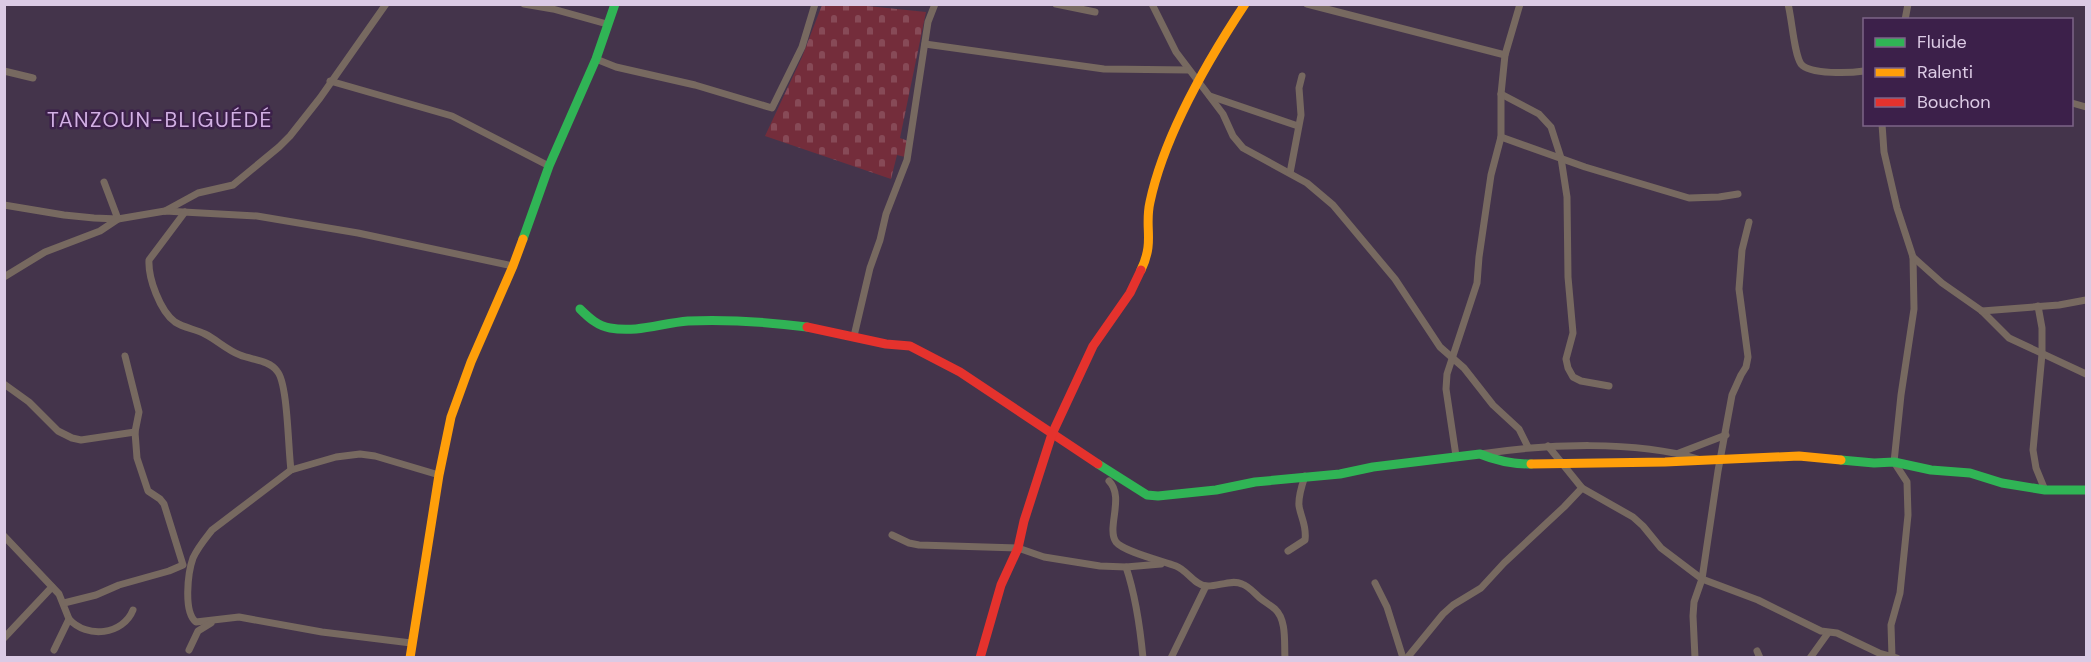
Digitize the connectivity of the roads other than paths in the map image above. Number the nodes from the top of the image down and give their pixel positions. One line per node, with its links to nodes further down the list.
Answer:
1 (386, 4): 22 (street)
2 (524, 4): 13 (street)
3 (615, 4): 13 (street)
4 (815, 4): 16 (street)
5 (935, 4): 14 (street)
6 (1056, 4): 12 (street)
7 (1152, 4): 17 (street)
8 (1245, 4): 23 (street)
9 (1307, 4): 15 (street)
10 (1520, 4): 15 (street)
11 (1788, 4): 19 (street)
12 (1095, 12)
13 (607, 24): 16 (street)
14 (925, 44): 17 (street); 46 (street)
15 (1505, 55): 24 (street)
16 (596, 59): 30 (street)
17 (1189, 70): 23 (street)
18 (4, 71): 21 (street)
19 (1863, 71)
20 (1302, 76): 26 (street)
21 (33, 78)
22 (330, 81): 30 (street); 35 (street)
23 (1198, 83): 25 (street); 54 (street)
24 (1501, 94): 28 (street); 29 (street)
25 (1210, 96): 26 (street); 31 (street)
26 (1298, 126): 31 (street)
27 (1882, 126): 39 (street)
28 (1500, 136): 29 (street); 49 (street)
29 (1561, 158): 33 (street); 52 (street)
30 (549, 166): 40 (street)
31 (1290, 173): 49 (street)
32 (104, 182): 37 (street)
33 (1738, 194)
34 (4, 205): 37 (street)
35 (165, 210): 36 (street); 37 (street)
36 (185, 212): 40 (street); 65 (street)
37 (118, 219): 41 (street)
38 (1749, 222): 55 (street)
39 (1913, 257): 45 (street); 63 (street)
40 (513, 266): 66 (street)
41 (4, 277)
42 (2086, 300): 43 (street)
43 (2038, 306): 45 (street); 47 (street)
44 (580, 309): 46 (street)
45 (1982, 311): 47 (street)
46 (854, 336): 54 (street)
47 (2042, 354): 50 (street); 70 (street)
48 (125, 356): 53 (street)
49 (1452, 357): 57 (street); 60 (street)
50 (2086, 374)
51 (4, 384): 53 (street)
52 (1609, 386)
53 (135, 432): 78 (street)
54 (1052, 434): 67 (street); 74 (street)
55 (1726, 435): 58 (street); 61 (street)
56 (1548, 446): 57 (street); 58 (street); 64 (street)
57 (1528, 447): 59 (street)
58 (1679, 453): 62 (street)
59 (1480, 454): 60 (street); 64 (street)
60 (1456, 456): 67 (street)
61 (1721, 458): 62 (street); 63 (street); 80 (street)
62 (1700, 460): 64 (street)
63 (1894, 462): 70 (street); 101 (street)
64 (1562, 463): 69 (street)
65 (291, 470): 66 (street); 76 (street)
66 (439, 475): 90 (street)
67 (1305, 476): 75 (street)
68 (1109, 481): 77 (street)
69 (1581, 488): 80 (street); 98 (street)
70 (2044, 490): 71 (street)
71 (2086, 490)
72 (892, 535): 74 (street)
73 (4, 536): 82 (street)
74 (1018, 548): 79 (street); 94 (street)
75 (1288, 551)
76 (192, 561): 78 (street); 87 (street)
77 (1167, 563): 79 (street); 83 (street)
78 (183, 565): 84 (street)
79 (1126, 567): 95 (street)
80 (1702, 579): 88 (street); 99 (street)
81 (1375, 583): 98 (street)
82 (52, 586): 84 (street); 89 (street)
83 (1206, 586): 96 (street); 97 (street)
84 (64, 603): 86 (street)
85 (132, 610): 86 (street)
86 (69, 619): 91 (street)
87 (198, 627): 90 (street); 92 (street)
88 (1828, 633): 100 (street); 101 (street)
89 (4, 638)
90 (411, 643): 93 (street)
91 (54, 650)
92 (189, 650)
93 (410, 657)
94 (980, 657)
95 (1143, 657)
96 (1171, 657)
97 (1285, 657)
98 (1405, 657)
99 (1695, 657)
100 (1809, 657)
101 (1892, 657): 102 (street)
102 (1897, 657)

